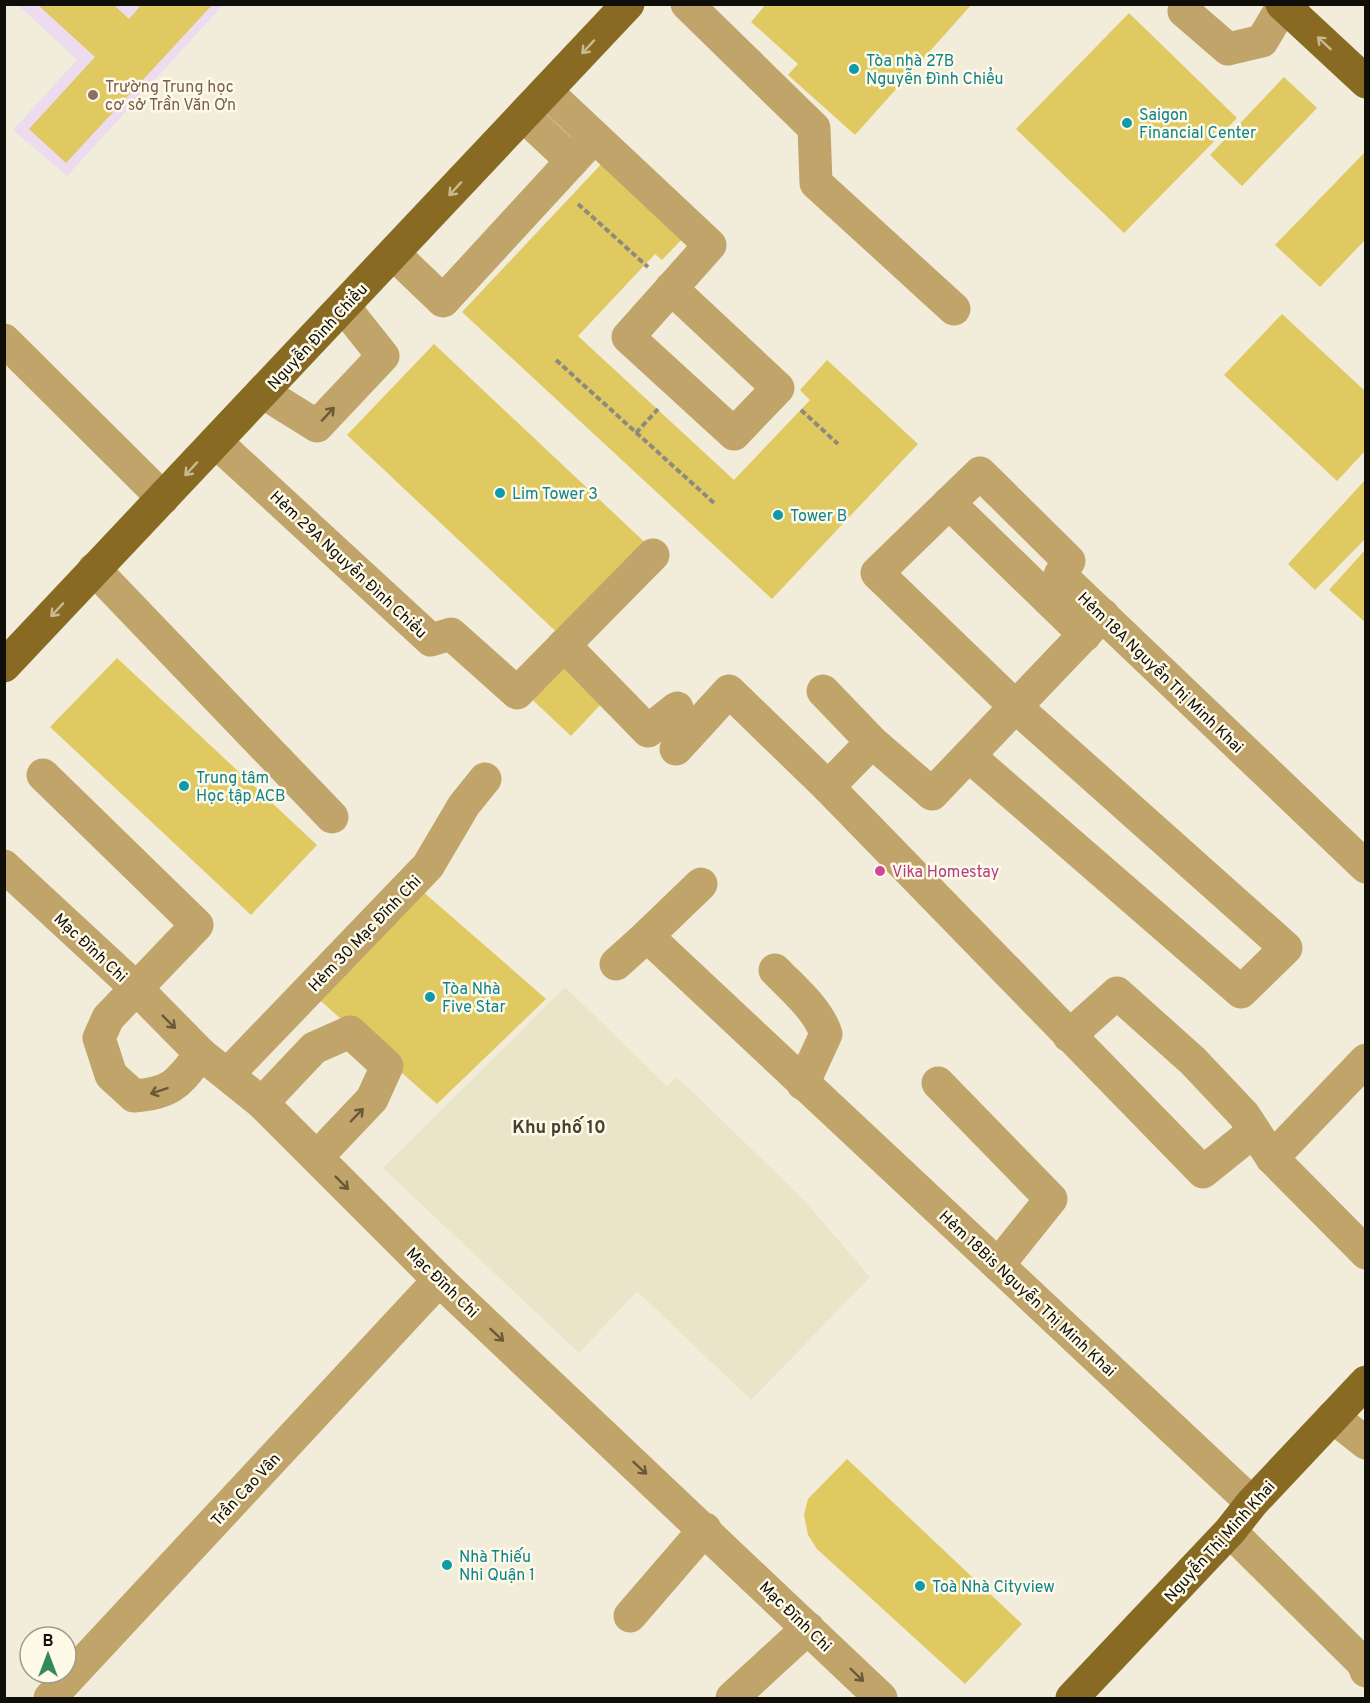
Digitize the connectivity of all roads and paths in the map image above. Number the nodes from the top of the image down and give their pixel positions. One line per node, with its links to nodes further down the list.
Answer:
1 (628, 4): 6 (main road, Nguyễn Đình Chiểu, one-way to 6)
2 (687, 4): 11 (street)
3 (1185, 4): 4 (street)
4 (1283, 5): 5 (main road, one-way to 4)
5 (1365, 82)
6 (534, 105): 7 (street); 8 (main road, Nguyễn Đình Chiểu, one-way to 8)
7 (582, 150): 8 (street); 9 (street)
8 (394, 254): 10 (main road, Nguyễn Đình Chiểu)
9 (671, 288): 9 (street)
10 (344, 307): 14 (main road, Nguyễn Đình Chiểu); 14 (street, one-way to 10)
11 (954, 309)
12 (4, 340): 18 (street)
13 (556, 360): 16 (path)
14 (264, 393): 17 (main road, Nguyễn Đình Chiểu)
15 (660, 407): 16 (path)
16 (636, 433): 19 (path)
17 (216, 442): 18 (main road, Nguyễn Đình Chiểu, one-way to 18); 24 (street, Hẻm 29A Nguyễn Đình Chiểu)
18 (163, 498): 22 (main road, Nguyễn Đình Chiểu)
19 (714, 503)
20 (949, 503): 23 (street); 23 (street, Hẻm 18A Nguyễn Thị Minh Khai); 28 (street)
21 (653, 555): 24 (street, Hẻm 29A Nguyễn Đình Chiểu)
22 (94, 569): 25 (main road, Nguyễn Đình Chiểu, one-way to 25); 35 (street)
23 (1094, 625): 28 (street); 37 (street, Hẻm 18A Nguyễn Thị Minh Khai)
24 (564, 645): 27 (street)
25 (4, 666)
26 (823, 691): 29 (street)
27 (677, 708)
28 (1017, 708): 31 (street); 31 (street)
29 (872, 742): 31 (street); 34 (street)
30 (676, 749): 34 (street)
31 (969, 756)
32 (43, 775): 42 (street)
33 (485, 779): 46 (street, Hẻm 30 Mạc Đĩnh Chi)
34 (828, 787): 43 (street)
35 (332, 817)
36 (4, 866): 42 (street, Mạc Đĩnh Chi)
37 (1365, 867)
38 (701, 884): 39 (street)
39 (647, 936): 40 (street); 48 (street, Hẻm 18Bis Nguyễn Thị Minh Khai)
40 (616, 964)
41 (776, 970): 48 (street)
42 (137, 989): 44 (street, Mạc Đĩnh Chi, one-way to 44); 44 (street, one-way to 42)
43 (1069, 1036): 50 (street); 50 (street)
44 (201, 1054): 46 (street, Mạc Đĩnh Chi)
45 (1365, 1060): 52 (street)
46 (228, 1074): 49 (street, Mạc Đĩnh Chi)
47 (938, 1083): 54 (street)
48 (803, 1084): 54 (street, Hẻm 18Bis Nguyễn Thị Minh Khai)
49 (262, 1103): 51 (street, Mạc Đĩnh Chi); 51 (street, one-way to 49)
50 (1254, 1131): 52 (street)
51 (317, 1157): 55 (street, Mạc Đĩnh Chi, one-way to 55)
52 (1272, 1158): 53 (street)
53 (1365, 1253)
54 (998, 1265): 59 (street, Hẻm 18Bis Nguyễn Thị Minh Khai)
55 (439, 1280): 60 (street, Mạc Đĩnh Chi, one-way to 60); 65 (street, Trần Cao Vân)
56 (1365, 1382): 57 (main road, Nguyễn Thị Minh Khai)
57 (1333, 1416): 58 (street); 59 (main road, Nguyễn Thị Minh Khai)
58 (1365, 1443)
59 (1252, 1503): 61 (main road, Nguyễn Thị Minh Khai)
60 (705, 1529): 62 (street); 63 (street, Mạc Đĩnh Chi)
61 (1230, 1532): 64 (street); 68 (main road, Nguyễn Thị Minh Khai)
62 (630, 1616)
63 (808, 1628): 66 (street); 67 (street, Mạc Đĩnh Chi, one-way to 67)
64 (1365, 1671)
65 (50, 1698)
66 (732, 1698)
67 (881, 1698)
68 (1072, 1698)

